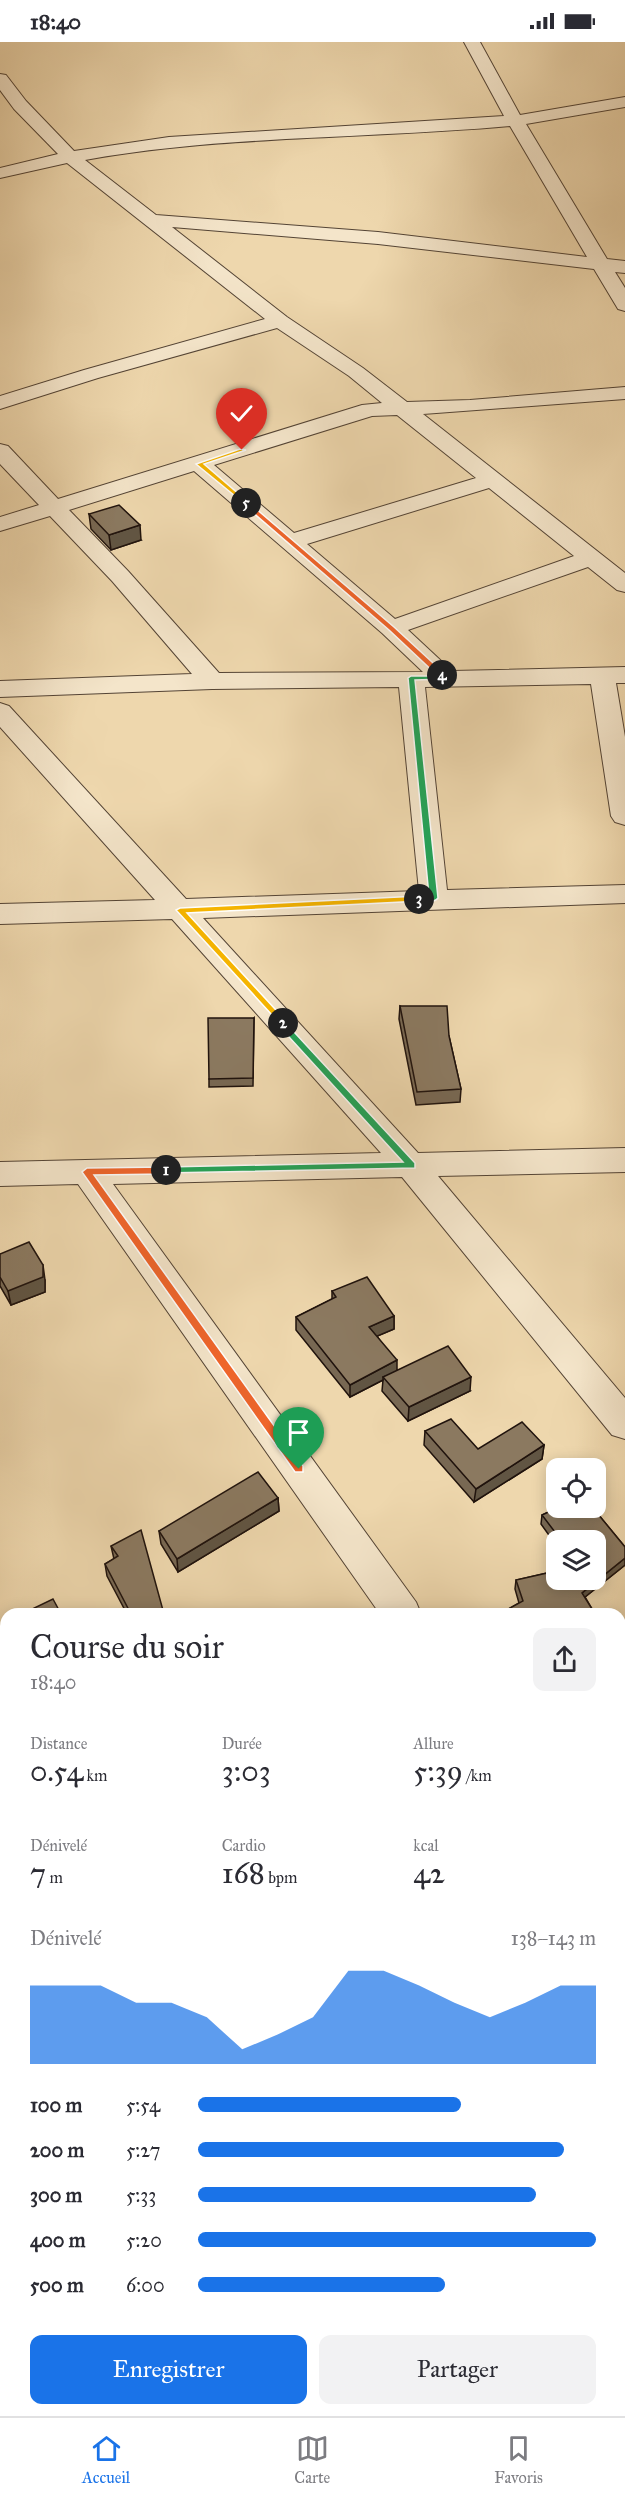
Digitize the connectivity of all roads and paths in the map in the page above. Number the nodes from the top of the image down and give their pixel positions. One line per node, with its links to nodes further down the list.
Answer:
1 (472, 42): 4 (street)
2 (0, 79): 5 (street)
3 (625, 102): 4 (street)
4 (514, 120): 5 (street); 8 (street)
5 (69, 156): 6 (street); 7 (street)
6 (0, 173)
7 (151, 220): 8 (street); 11 (street)
8 (600, 263): 9 (street); 10 (street)
9 (625, 267)
10 (625, 305)
11 (280, 321): 13 (street); 14 (street)
12 (625, 393): 14 (street)
13 (0, 403)
14 (402, 408): 16 (street); 17 (street)
15 (0, 451): 18 (street)
16 (199, 464): 18 (street); 20 (street)
17 (492, 480): 20 (street); 21 (street)
18 (56, 507): 19 (street); 27 (street)
19 (0, 524)
20 (291, 542): 23 (street)
21 (591, 558): 22 (street); 23 (street)
22 (625, 585)
23 (391, 628): 26 (street)
24 (613, 675): 26 (street); 30 (street)
25 (411, 678): 26 (street); 27 (street); 32 (street)
26 (445, 678)
27 (212, 681): 28 (street)
28 (0, 689)
29 (0, 711): 33 (street)
30 (625, 816)
31 (625, 894): 32 (street)
32 (434, 898): 33 (street)
33 (180, 910): 34 (street); 36 (street)
34 (0, 914)
35 (625, 1160): 36 (street)
36 (411, 1166): 37 (street); 39 (street)
37 (87, 1172): 38 (street); 40 (street)
38 (0, 1174)
39 (625, 1424)
40 (398, 1608)

